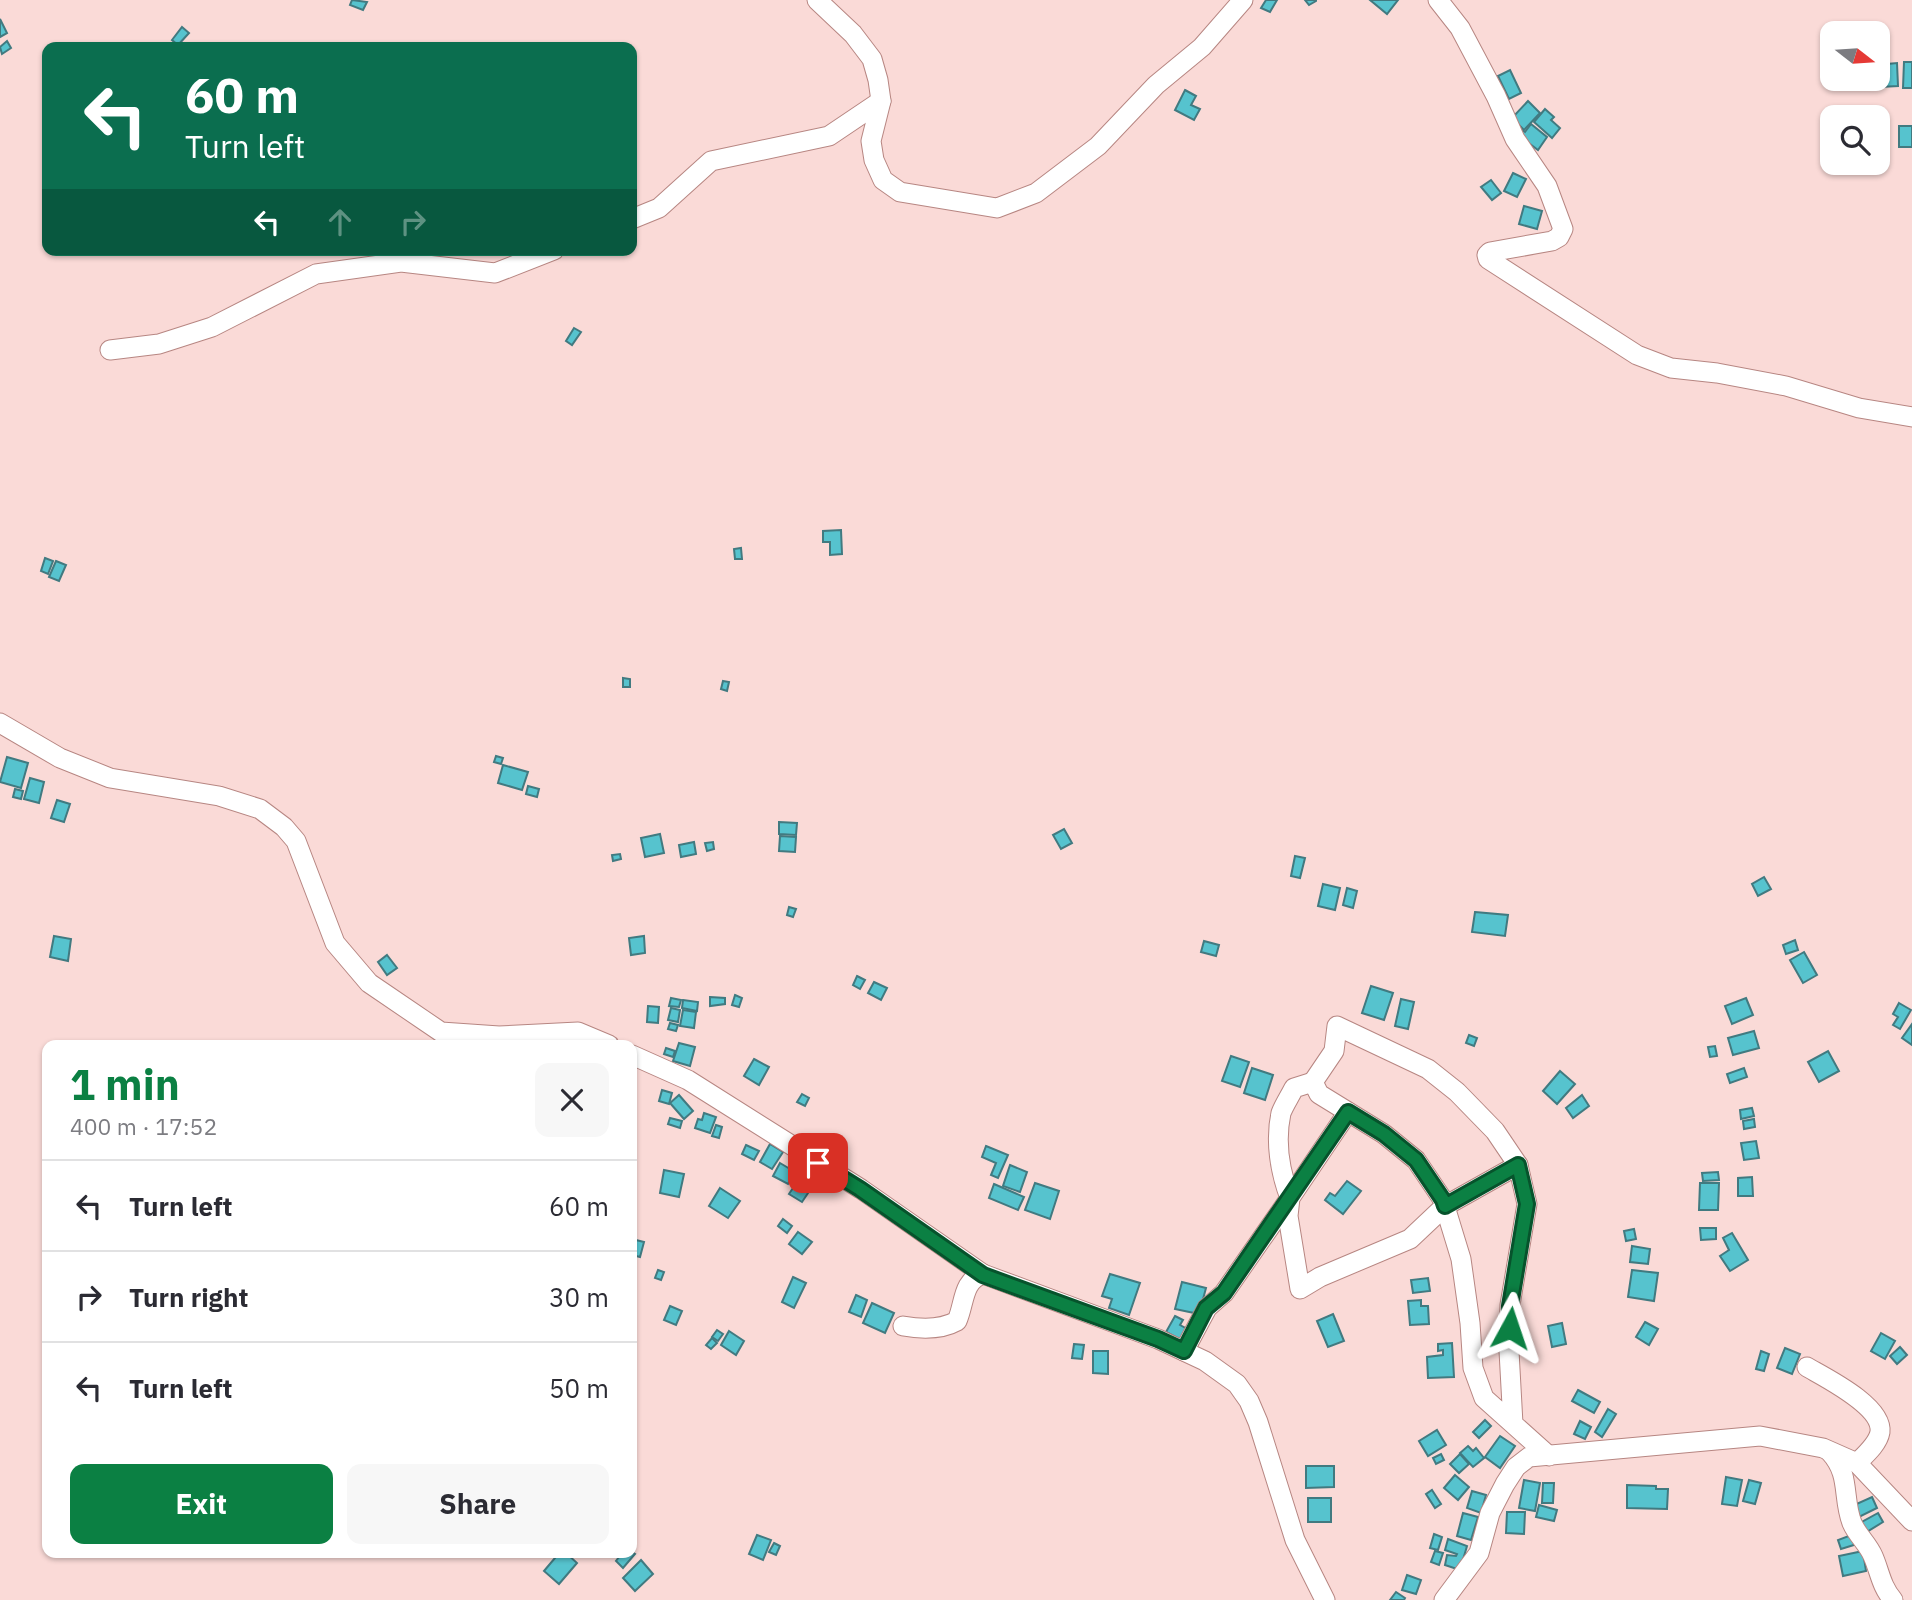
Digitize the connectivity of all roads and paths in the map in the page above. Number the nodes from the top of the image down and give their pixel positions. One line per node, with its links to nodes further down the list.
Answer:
1 (817, 0): 4 (street)
2 (1243, 0): 4 (street)
3 (1438, 0): 8 (street)
4 (881, 102): 5 (street)
5 (637, 217)
6 (539, 256): 7 (street)
7 (110, 350)
8 (1912, 417)
9 (0, 723): 10 (street)
10 (598, 1040)
11 (637, 1057): 17 (street)
12 (1313, 1082): 13 (street); 14 (street); 15 (street)
13 (1348, 1112): 15 (street); 16 (street)
14 (1518, 1165): 16 (street); 21 (street)
15 (1290, 1198): 16 (street); 19 (street)
16 (1445, 1206): 21 (street)
17 (983, 1275): 18 (street); 19 (street)
18 (903, 1326)
19 (1184, 1351): 26 (street)
20 (1807, 1367): 24 (street)
21 (1513, 1424): 23 (street)
22 (1829, 1451): 23 (street); 24 (street); 28 (street)
23 (1549, 1456): 27 (street)
24 (1857, 1463): 25 (street)
25 (1912, 1521)
26 (1325, 1600)
27 (1444, 1600)
28 (1893, 1600)

